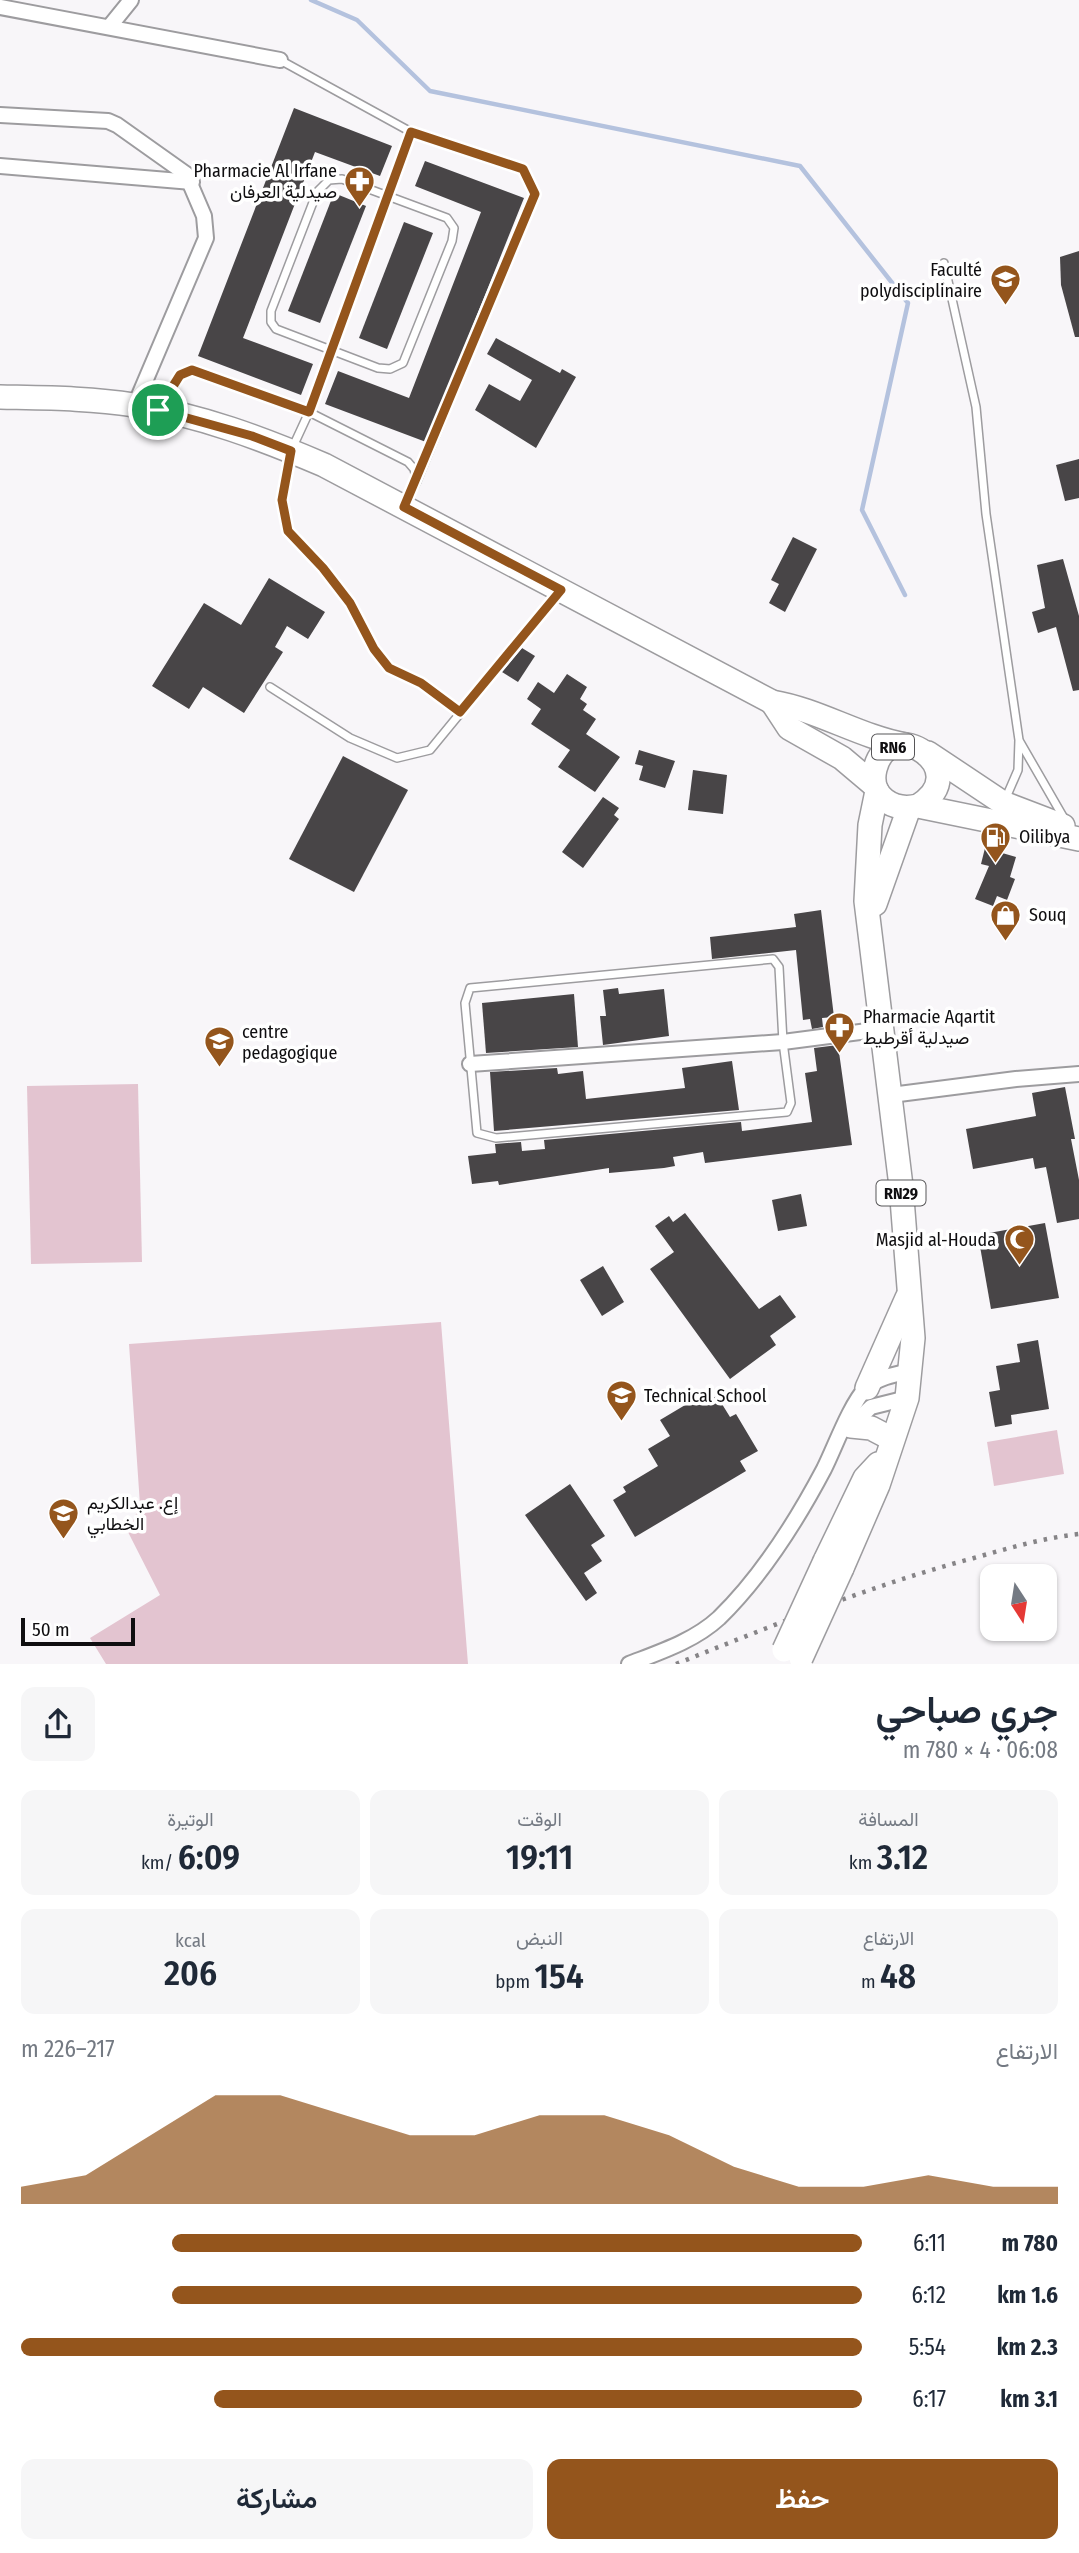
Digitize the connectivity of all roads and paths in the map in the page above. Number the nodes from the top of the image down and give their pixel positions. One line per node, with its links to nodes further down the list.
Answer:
1 (128, 1): 3 (street)
2 (0, 7): 3 (street)
3 (110, 26): 4 (street)
4 (280, 60): 6 (lane)
5 (0, 115): 8 (street)
6 (411, 132): 9 (lane); 16 (lane)
7 (0, 166): 8 (street)
8 (192, 182): 13 (street)
9 (389, 195): 11 (lane); 11 (lane); 11 (lane)
10 (944, 263): 22 (lane)
11 (332, 350): 14 (lane)
12 (0, 397): 13 (main road, RN6)
13 (146, 408): 14 (lane); 15 (main road, RN6)
14 (309, 412): 15 (lane); 16 (lane)
15 (291, 451): 17 (main road, RN6); 21 (lane)
16 (417, 481): 17 (lane)
17 (404, 507): 18 (main road, RN6)
18 (561, 590): 20 (main road, RN6); 21 (lane)
19 (270, 687): 21 (lane)
20 (772, 702): 23 (main road, RN6); 24 (main road, RN6)
21 (460, 712)
22 (1019, 740): 25 (lane); 27 (lane)
23 (915, 748): 24 (main road, RN6); 25 (main road, RN6); 26 (main road, RN6)
24 (876, 788): 26 (main road, RN6); 28 (main road, RN29)
25 (1003, 803): 27 (main road, RN6)
26 (914, 807): 27 (main road, RN6); 28 (main road, RN29)
27 (1075, 833)
28 (869, 928): 29 (main road, RN29)
29 (883, 1029): 30 (street); 33 (main road, RN29)
30 (783, 1042): 31 (street); 31 (lane); 31 (lane)
31 (470, 1064)
32 (1079, 1074): 33 (street)
33 (891, 1096): 34 (main road, RN29)
34 (911, 1288): 35 (main road, RN29); 36 (main road)
35 (911, 1371): 36 (street); 37 (main road, RN29)
36 (867, 1388): 38 (street)
37 (907, 1398): 38 (street); 39 (main road, RN29)
38 (845, 1432): 39 (main road); 41 (street)
39 (889, 1448): 40 (main road, RN29, bridge)
40 (790, 1659)
41 (629, 1664)

